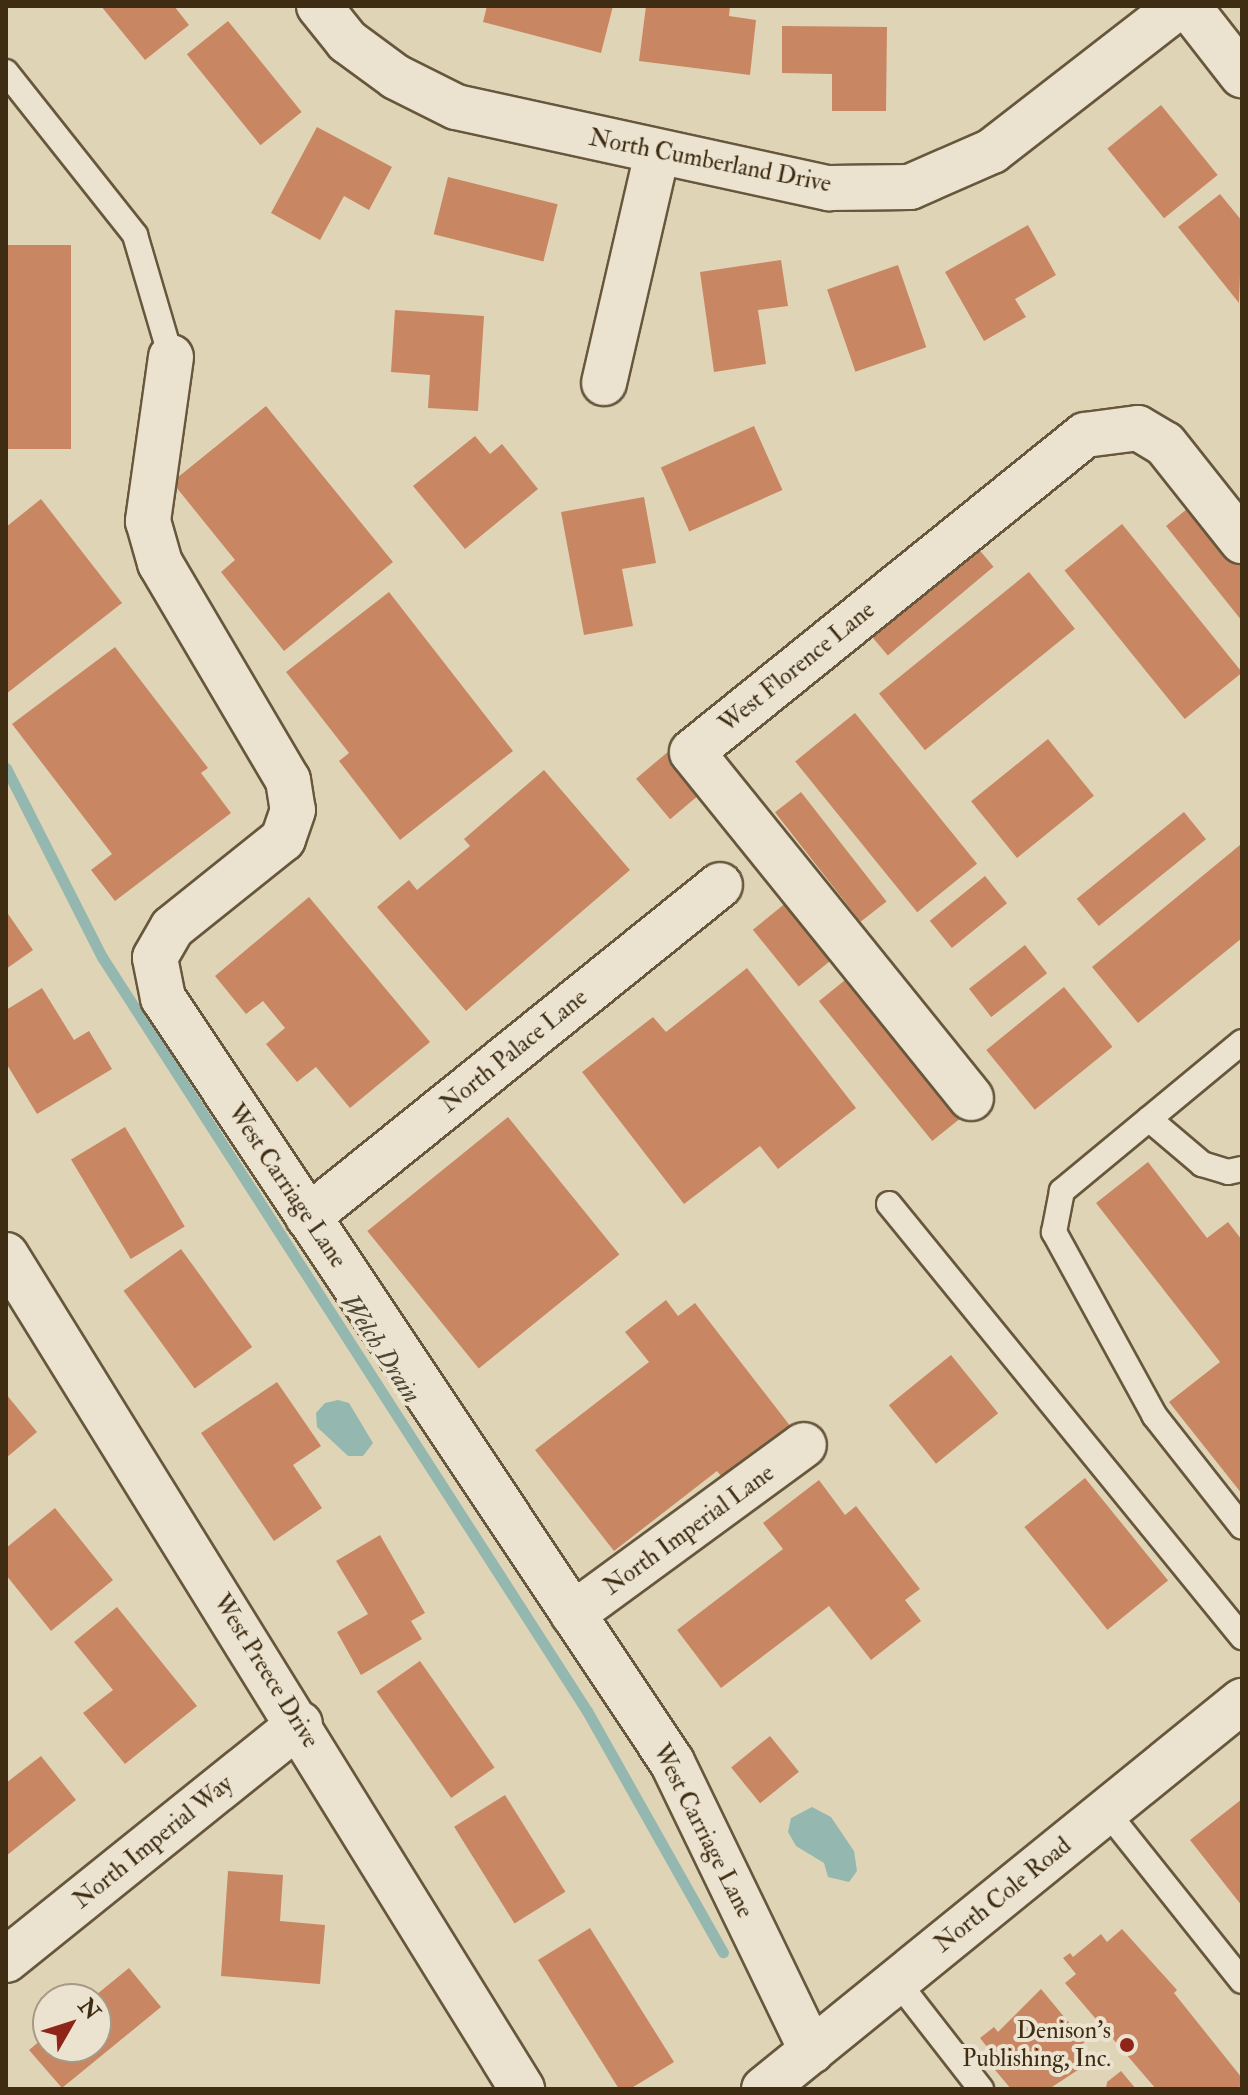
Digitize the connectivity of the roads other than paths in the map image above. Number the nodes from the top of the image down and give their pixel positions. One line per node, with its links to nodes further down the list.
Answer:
1 (319, 6): 6 (street, North Cumberland Drive)
2 (1179, 6): 6 (street, North Cumberland Drive)
3 (1188, 6): 5 (street)
4 (6, 72): 7 (lane)
5 (1242, 75)
6 (657, 153): 8 (street)
7 (171, 357): 16 (street, West Carriage Lane)
8 (604, 383)
9 (1242, 541): 12 (street, West Florence Lane)
10 (720, 885): 16 (street, North Palace Lane)
11 (1242, 1042): 13 (lane)
12 (971, 1098)
13 (1149, 1119): 14 (lane); 19 (lane)
14 (1242, 1169)
15 (889, 1204): 21 (lane)
16 (308, 1217): 20 (street, West Carriage Lane)
17 (8, 1264): 23 (street, West Preece Drive)
18 (804, 1445): 20 (street, North Imperial Lane)
19 (1242, 1527)
20 (573, 1614): 28 (street, West Carriage Lane)
21 (1242, 1637)
22 (1242, 1701): 24 (street, North Cole Road)
23 (300, 1724): 25 (street, North Imperial Way); 29 (street, West Preece Drive)
24 (1107, 1812): 26 (street, North Cole Road); 27 (lane)
25 (6, 1960)
26 (897, 1981): 28 (street, North Cole Road); 31 (lane)
27 (1242, 1981)
28 (812, 2051): 30 (street, North Cole Road)
29 (522, 2089)
30 (764, 2089)
31 (981, 2089)

